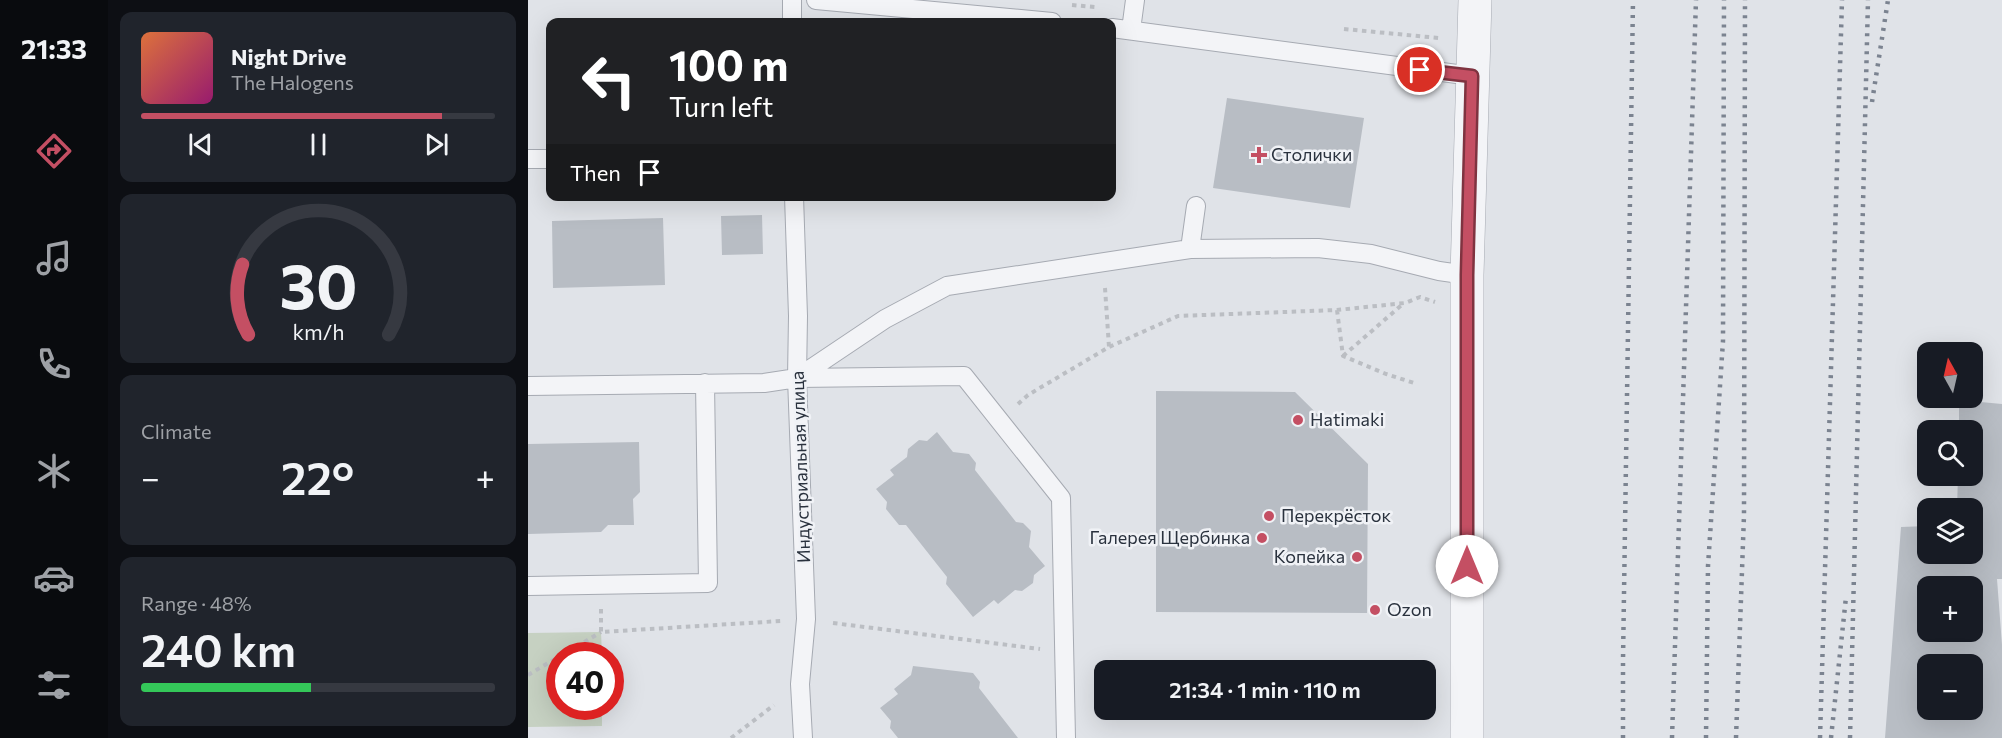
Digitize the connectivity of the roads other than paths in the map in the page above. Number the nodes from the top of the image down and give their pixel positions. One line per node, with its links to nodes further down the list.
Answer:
1 (792, 0): 5 (lane)
2 (816, 0): 6 (lane)
3 (1135, 0): 8 (lane)
4 (1475, 0): 9 (street)
5 (792, 18)
6 (1009, 18)
7 (1116, 28): 8 (lane)
8 (1131, 30): 9 (lane)
9 (1472, 76): 15 (street)
10 (528, 159): 11 (lane)
11 (546, 159)
12 (794, 201): 16 (lane, Индустриальная улица)
13 (1197, 206): 14 (lane)
14 (1190, 249): 15 (lane); 16 (lane)
15 (1467, 275): 22 (street)
16 (797, 378): 17 (lane); 20 (lane, Индустриальная улица); 21 (lane)
17 (705, 384): 18 (lane); 19 (lane)
18 (528, 386)
19 (528, 586)
20 (803, 738)
21 (1066, 738)
22 (1467, 738)

